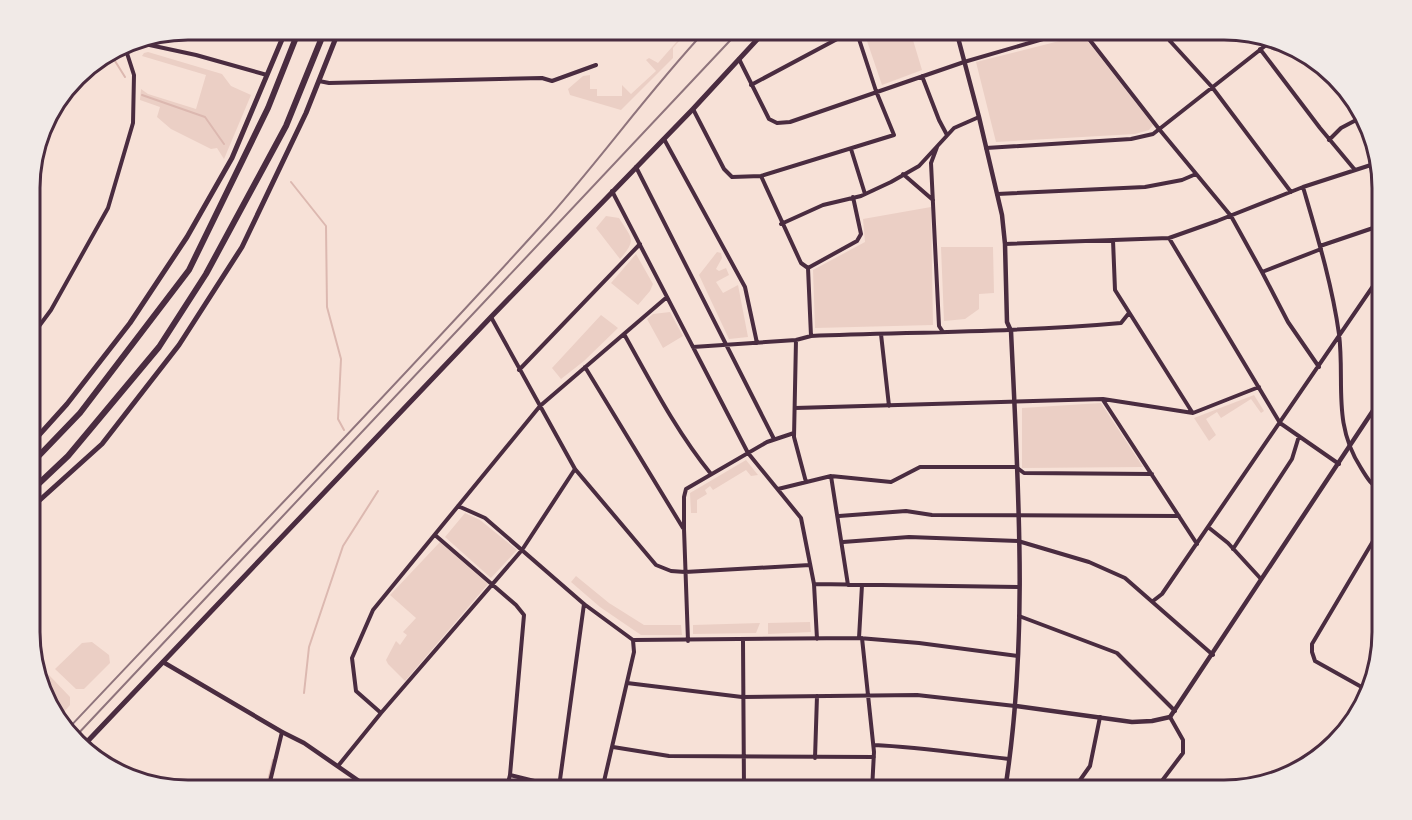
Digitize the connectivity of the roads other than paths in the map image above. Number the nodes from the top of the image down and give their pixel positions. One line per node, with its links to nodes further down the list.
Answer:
1 (282, 40): 19 (main road)
2 (295, 40): 91 (highway)
3 (321, 40): 98 (highway)
4 (335, 40): 21 (main road)
5 (757, 40): 16 (main road)
6 (836, 40): 22 (street)
7 (858, 40): 24 (street)
8 (958, 40): 17 (street)
9 (1040, 40): 17 (street)
10 (1090, 40): 28 (street)
11 (1170, 41): 23 (street)
12 (152, 45): 19 (street)
13 (1264, 47): 14 (street)
14 (1260, 49): 23 (street); 31 (street)
15 (127, 54): 62 (street)
16 (739, 59): 22 (street); 25 (main road)
17 (964, 62): 20 (street); 26 (street)
18 (596, 65): 21 (street)
19 (267, 75): 86 (main road)
20 (922, 76): 24 (street); 29 (street)
21 (319, 81): 102 (main road)
22 (751, 85): 24 (street)
23 (1212, 87): 28 (street); 43 (street)
24 (876, 92): 34 (street)
25 (693, 109): 30 (main road); 40 (street)
26 (979, 117): 29 (street); 33 (street)
27 (1355, 122): 31 (street)
28 (1159, 129): 33 (street); 39 (street)
29 (947, 135): 32 (street)
30 (664, 138): 36 (main road); 70 (street)
31 (1329, 140): 37 (street)
32 (938, 145): 38 (street); 47 (street)
33 (986, 148): 45 (street)
34 (851, 149): 40 (street); 44 (street)
35 (1370, 165): 37 (street)
36 (636, 166): 42 (main road); 71 (street)
37 (1355, 170): 41 (street)
38 (903, 174): 44 (street); 47 (street)
39 (1196, 174): 45 (street); 48 (street)
40 (760, 176): 49 (street)
41 (1303, 187): 43 (street); 55 (street)
42 (612, 191): 53 (street); 61 (main road)
43 (1291, 192): 48 (street)
44 (865, 194): 46 (street)
45 (997, 194): 54 (street)
46 (853, 197): 49 (street); 56 (street)
47 (934, 201): 64 (street)
48 (1231, 216): 51 (street); 57 (street)
49 (782, 224): 56 (street)
50 (1371, 229): 55 (street)
51 (1169, 238): 52 (street); 76 (street)
52 (1113, 240): 54 (street); 60 (street)
53 (640, 244): 59 (street); 75 (street)
54 (1005, 244): 63 (street)
55 (1321, 248): 57 (street); 68 (street)
56 (808, 268): 67 (street)
57 (1262, 272): 74 (street)
58 (1371, 289): 68 (street)
59 (667, 297): 65 (street); 72 (street)
60 (1129, 314): 63 (street); 82 (street)
61 (491, 317): 75 (street); 134 (main road)
62 (40, 325)
63 (1011, 332): 64 (street); 78 (street)
64 (944, 333): 66 (street)
65 (624, 334): 73 (street); 95 (street)
66 (881, 334): 67 (street); 80 (street)
67 (811, 336): 69 (street)
68 (1339, 336): 74 (street); 89 (street)
69 (796, 340): 70 (street); 81 (street)
70 (758, 343): 71 (street)
71 (726, 345): 72 (street); 88 (street)
72 (693, 347): 90 (street)
73 (585, 367): 79 (street); 108 (street)
74 (1319, 367): 84 (street)
75 (519, 369): 79 (street)
76 (1259, 387): 82 (street); 84 (street)
77 (1103, 399): 78 (street); 82 (street); 96 (street)
78 (1014, 403): 80 (street); 93 (street)
79 (540, 406): 94 (street); 103 (street)
80 (889, 406): 81 (street)
81 (795, 408): 85 (street)
82 (1193, 413)
83 (1371, 414): 89 (street)
84 (1280, 423): 87 (street); 107 (street)
85 (794, 433): 88 (street); 99 (street)
86 (40, 434)
87 (1299, 436): 92 (street); 114 (street)
88 (774, 439): 90 (street)
89 (1349, 448): 92 (street); 100 (street)
90 (748, 453): 95 (street); 101 (street)
91 (40, 455)
92 (1339, 464): 118 (street)
93 (1016, 467): 96 (street); 97 (street); 105 (street)
94 (575, 469): 115 (street); 117 (street)
95 (711, 474): 108 (street)
96 (1152, 474): 106 (street)
97 (831, 476): 99 (street); 104 (street)
98 (40, 482)
99 (806, 482): 101 (street)
100 (1371, 482)
101 (777, 489): 116 (street)
102 (40, 500)
103 (458, 506): 109 (street); 115 (street)
104 (839, 516): 105 (street); 111 (street)
105 (1018, 516): 106 (street); 110 (street)
106 (1179, 516): 112 (street)
107 (1208, 528): 112 (street); 114 (street)
108 (684, 530): 117 (street)
109 (435, 534): 120 (street); 142 (street)
110 (1018, 541): 111 (street); 123 (street); 124 (street)
111 (843, 542): 121 (street)
112 (1197, 544): 124 (street)
113 (1371, 544): 136 (street)
114 (1233, 549): 118 (street)
115 (522, 550): 120 (street); 125 (street)
116 (810, 566): 117 (street); 119 (street)
117 (685, 572): 131 (street)
118 (1261, 579): 132 (street)
119 (814, 584): 121 (street); 128 (street)
120 (493, 585): 142 (street); 154 (street)
121 (848, 585): 122 (street)
122 (862, 585): 123 (street); 127 (street)
123 (1019, 586): 126 (street)
124 (1153, 601): 132 (street)
125 (584, 604): 129 (street); 164 (street)
126 (1018, 616): 133 (street); 141 (street)
127 (861, 638): 128 (street); 133 (street); 138 (street)
128 (817, 639): 130 (street)
129 (633, 640): 131 (street); 135 (street)
130 (742, 640): 131 (street); 139 (street)
131 (688, 641)
132 (1213, 655): 141 (street)
133 (1018, 656): 140 (street)
134 (163, 662): 145 (street); 146 (main road)
135 (627, 683): 139 (street); 148 (street)
136 (1361, 686)
137 (817, 696): 138 (street); 139 (street); 151 (street)
138 (870, 696): 140 (street); 147 (street)
139 (742, 697): 150 (street)
140 (1016, 706): 143 (street); 152 (street)
141 (1175, 711): 144 (street)
142 (381, 713): 153 (street)
143 (1100, 717): 144 (street); 158 (street)
144 (1170, 717): 159 (street)
145 (282, 732): 153 (street); 160 (street)
146 (89, 740)
147 (874, 745): 149 (street); 152 (street)
148 (612, 747): 150 (street); 165 (street)
149 (874, 757): 151 (street); 156 (street)
150 (742, 758): 151 (street); 155 (street)
151 (815, 758)
152 (1010, 759): 157 (street)
153 (338, 766): 161 (street)
154 (510, 775): 162 (street); 163 (street)
155 (743, 779)
156 (873, 779)
157 (1007, 779)
158 (1081, 779)
159 (1163, 779)
160 (270, 780)
161 (358, 780)
162 (509, 780)
163 (529, 780)
164 (560, 780)
165 (604, 780)

